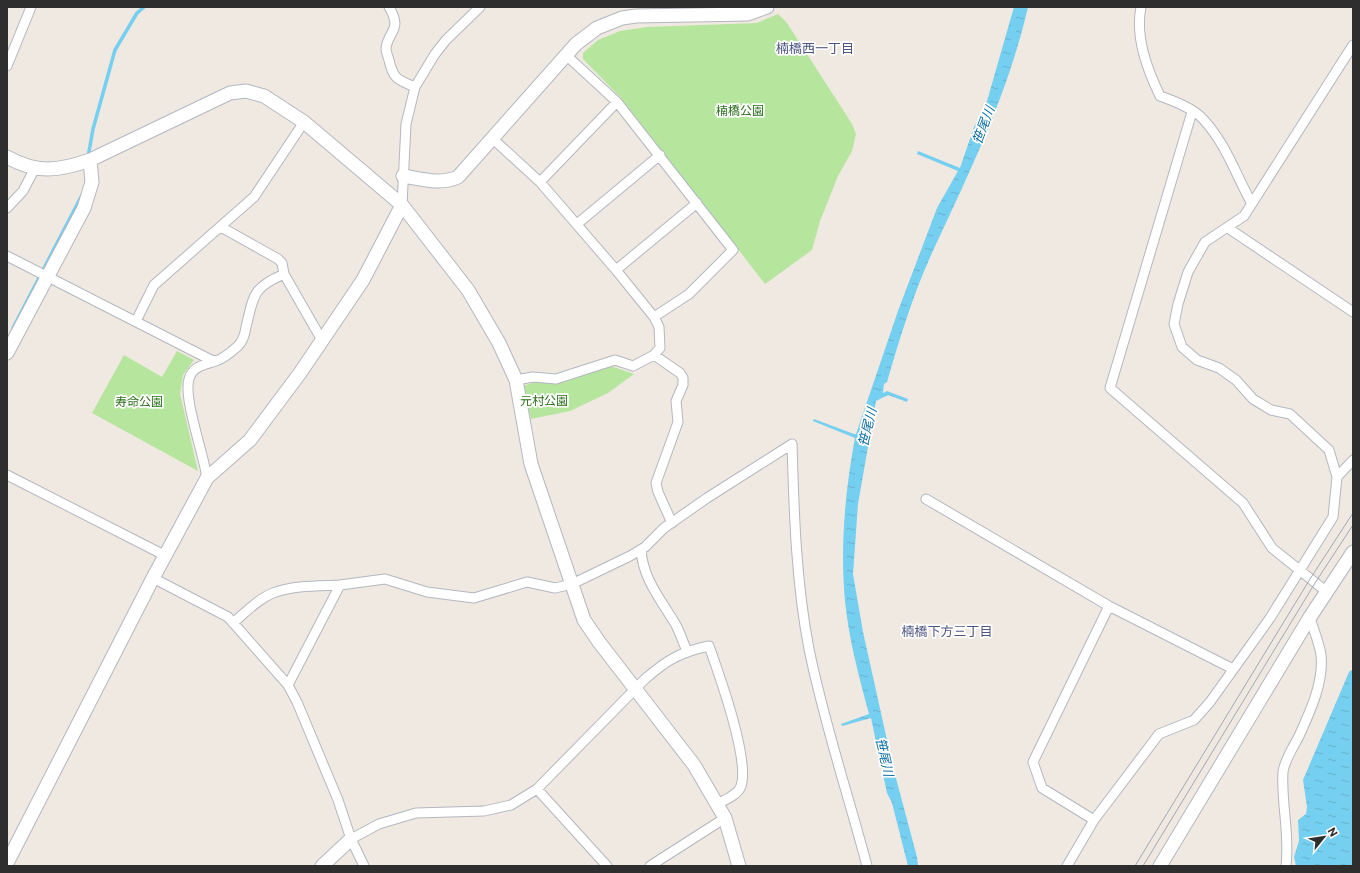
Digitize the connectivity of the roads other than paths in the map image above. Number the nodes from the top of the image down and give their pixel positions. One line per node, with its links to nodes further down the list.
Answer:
1 (31, 7): 8 (street)
2 (389, 7): 9 (street)
3 (480, 7): 9 (street)
4 (766, 7): 7 (street)
5 (1141, 7): 11 (street)
6 (1353, 45): 20 (street)
7 (566, 55): 10 (street); 13 (street)
8 (7, 66)
9 (415, 87): 18 (street)
10 (617, 102): 14 (street); 19 (street)
11 (1192, 112): 20 (street); 48 (street)
12 (304, 122): 16 (street); 22 (street); 25 (street)
13 (493, 139): 18 (street); 19 (street)
14 (660, 155): 21 (street); 24 (street)
15 (7, 157): 17 (street)
16 (90, 160): 17 (street); 29 (street)
17 (35, 168): 23 (street)
18 (404, 176): 22 (street)
19 (540, 182): 24 (street)
20 (1251, 202): 26 (street)
21 (697, 203): 28 (street); 32 (street)
22 (402, 206): 34 (street); 38 (street)
23 (7, 208)
24 (577, 224): 28 (street)
25 (221, 227): 30 (street); 33 (street)
26 (1228, 228): 31 (street); 41 (street)
27 (7, 256): 29 (street)
28 (616, 270): 32 (street)
29 (43, 274): 33 (street); 35 (street)
30 (284, 274): 34 (street); 37 (street)
31 (1353, 312)
32 (654, 317): 36 (street)
33 (136, 321): 37 (street)
34 (323, 342): 42 (street)
35 (7, 353)
36 (654, 355): 38 (street); 44 (street)
37 (213, 361): 42 (street)
38 (516, 380): 51 (street)
39 (1353, 460): 41 (street)
40 (7, 475): 47 (street)
41 (1337, 477): 48 (street)
42 (207, 478): 47 (street)
43 (926, 499): 53 (street)
44 (672, 523): 45 (street); 71 (street)
45 (641, 550): 51 (street); 56 (street)
46 (1353, 552): 52 (street)
47 (166, 556): 49 (street)
48 (1299, 571): 52 (street); 57 (street)
49 (153, 578): 55 (street); 65 (street)
50 (340, 584): 51 (street); 55 (street); 58 (street)
51 (572, 584): 59 (street)
52 (1326, 592): 54 (street)
53 (1109, 606): 57 (street); 63 (street)
54 (1310, 616): 73 (street); 74 (street)
55 (234, 623): 58 (street)
56 (687, 651): 59 (street); 61 (street)
57 (1232, 669): 63 (street)
58 (288, 685): 64 (street)
59 (636, 689): 60 (street); 61 (street)
60 (537, 789): 64 (street); 68 (street)
61 (717, 804): 62 (street)
62 (725, 818): 69 (street); 70 (street)
63 (1094, 820): 72 (street)
64 (351, 838): 66 (street); 67 (street)
65 (7, 863)
66 (322, 866)
67 (364, 866)
68 (607, 866)
69 (650, 866)
70 (738, 866)
71 (867, 866)
72 (1066, 866)
73 (1160, 866)
74 (1286, 866)

